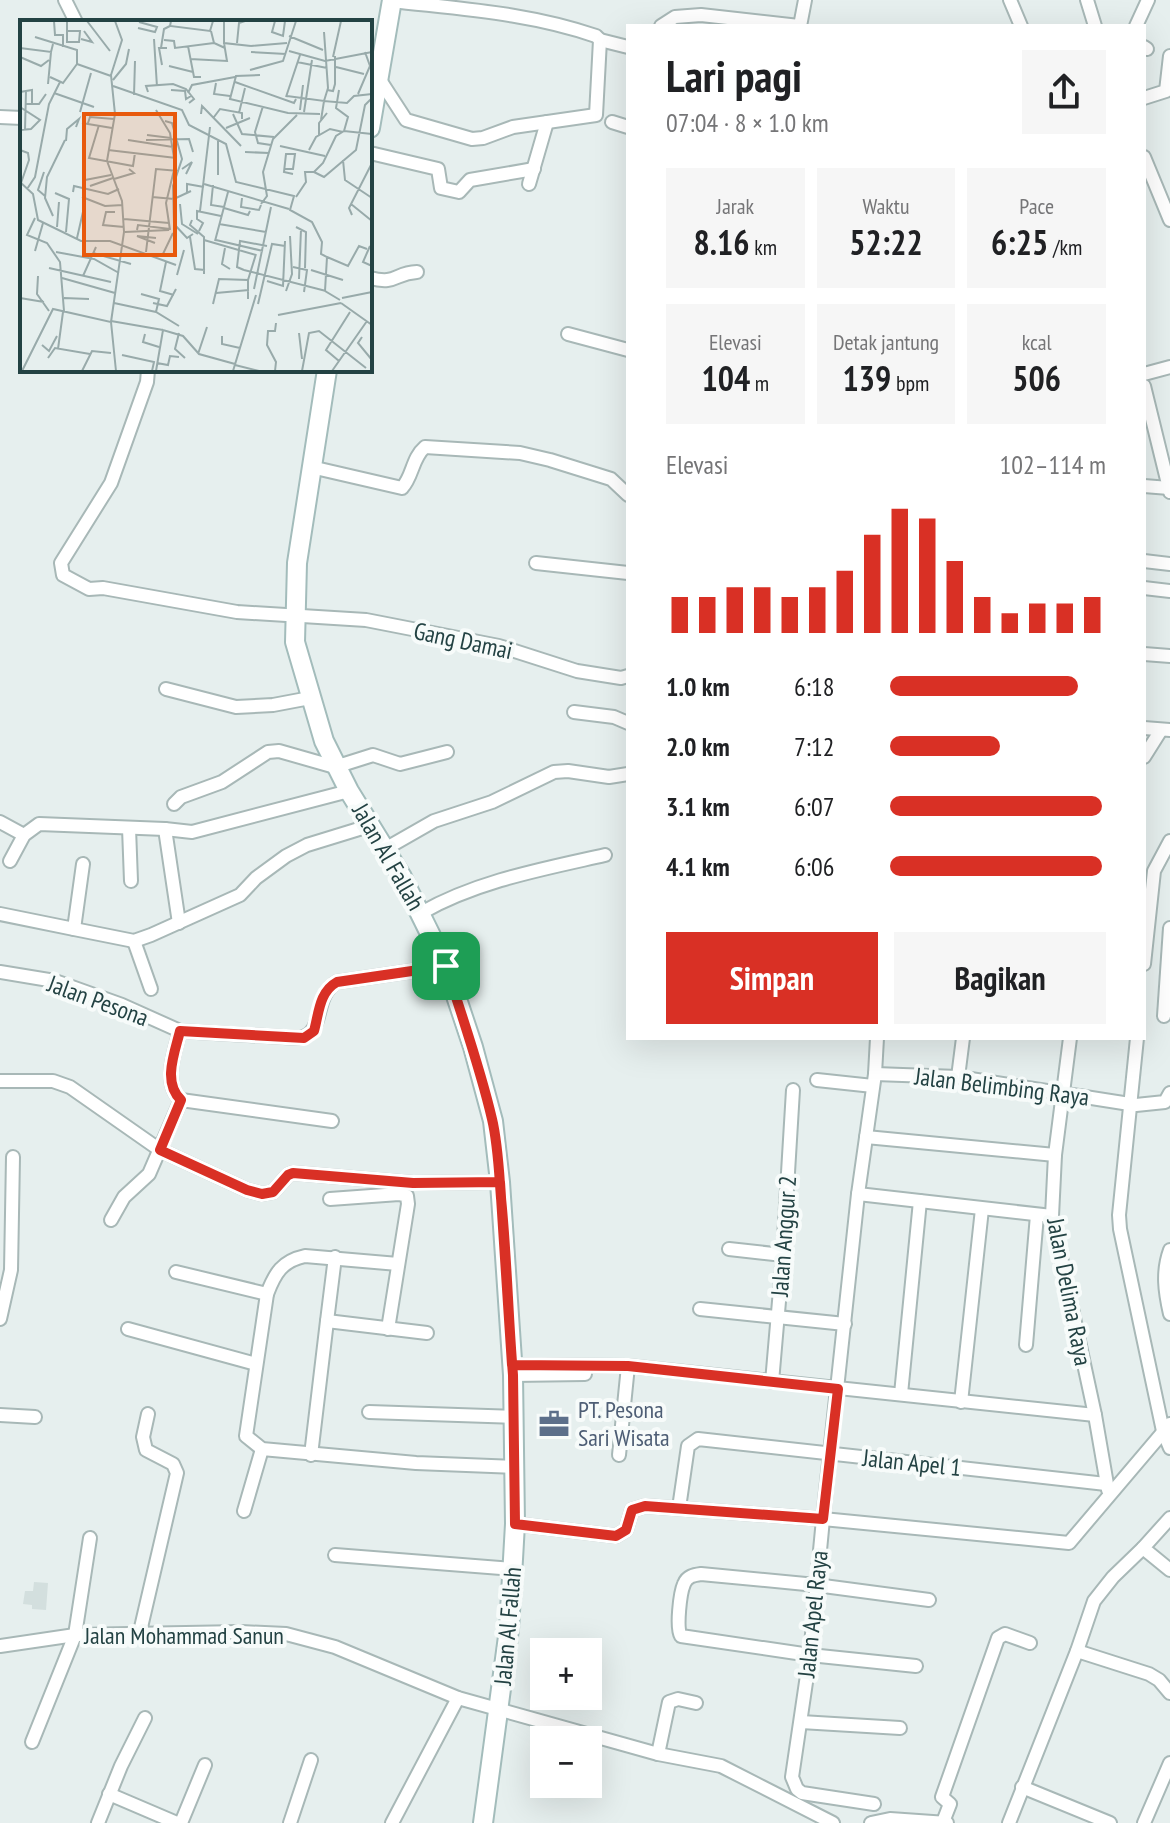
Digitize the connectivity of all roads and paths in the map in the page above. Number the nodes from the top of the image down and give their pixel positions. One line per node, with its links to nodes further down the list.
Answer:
1 (65, 0): 7 (street)
2 (392, 0): 14 (street); 17 (street)
3 (805, 0): 10 (street)
4 (1010, 0): 11 (street)
5 (1087, 0): 12 (street)
6 (1148, 0): 13 (street)
7 (75, 20)
8 (664, 24): 9 (street)
9 (782, 24)
10 (800, 24)
11 (1020, 24)
12 (1094, 24)
13 (1137, 24)
14 (600, 40): 15 (street); 23 (street)
15 (626, 46)
16 (1170, 56): 18 (street)
17 (377, 69): 20 (street); 23 (street)
18 (1168, 91): 19 (street)
19 (1146, 97)
20 (372, 111)
21 (0, 117): 22 (street)
22 (20, 118)
23 (547, 122): 28 (street)
24 (612, 122): 25 (street)
25 (626, 126)
26 (372, 153): 28 (street)
27 (1146, 162): 30 (street)
28 (534, 169): 29 (street)
29 (529, 184)
30 (1170, 220)
31 (417, 272): 32 (street)
32 (372, 278)
33 (568, 334): 34 (street)
34 (626, 349)
35 (1170, 367): 38 (street)
36 (148, 372): 51 (street, Gang Damai)
37 (327, 372): 41 (street, Jalan Al Fallah)
38 (1146, 373)
39 (1146, 403): 40 (street)
40 (1149, 429): 43 (street)
41 (311, 467): 44 (street); 51 (street, Jalan Al Fallah)
42 (1146, 486): 43 (street)
43 (1169, 490)
44 (626, 493)
45 (1146, 561): 47 (street)
46 (536, 563): 48 (street)
47 (1170, 564)
48 (626, 573)
49 (1146, 588): 50 (street)
50 (1170, 591)
51 (294, 614): 54 (street, Gang Damai); 56 (street, Jalan Al Fallah)
52 (1146, 654): 53 (street)
53 (1170, 656)
54 (626, 677)
55 (166, 689): 56 (street)
56 (310, 698): 62 (street, Jalan Al Fallah)
57 (574, 712): 58 (street)
58 (626, 722)
59 (1165, 730): 61 (street)
60 (447, 752): 62 (street)
61 (1146, 754)
62 (335, 767): 64 (street, Jalan Al Fallah); 65 (street)
63 (626, 774): 72 (street)
64 (349, 791): 67 (street, Jalan Al Fallah); 69 (street)
65 (174, 804)
66 (0, 822): 70 (street)
67 (372, 825): 72 (street, Jalan Al Fallah); 79 (street)
68 (129, 828): 69 (street); 70 (street); 76 (street)
69 (165, 829): 79 (street)
70 (24, 835): 74 (street)
71 (1170, 841): 83 (street)
72 (385, 849): 77 (street, Jalan Al Fallah)
73 (605, 855): 77 (street)
74 (10, 861)
75 (83, 864): 81 (street)
76 (131, 881)
77 (421, 913): 84 (street, Jalan Al Fallah)
78 (0, 914): 81 (street)
79 (179, 923): 82 (street)
80 (1170, 928): 87 (street)
81 (74, 929): 82 (street)
82 (134, 941): 86 (street)
83 (1146, 945)
84 (446, 966): 88 (street, Jalan Pesona); 107 (street, Jalan Al Fallah)
85 (0, 972): 88 (street, Jalan Pesona)
86 (151, 989)
87 (1164, 1016)
88 (180, 1031): 100 (street)
89 (877, 1040): 95 (street, Jalan Apel Raya)
90 (963, 1040): 93 (street)
91 (1070, 1040): 98 (street, Jalan Delima Raya)
92 (1137, 1040): 101 (street)
93 (958, 1077): 95 (street, Jalan Belimbing Raya); 98 (street, Jalan Belimbing Raya)
94 (817, 1080): 95 (street, Jalan Belimbing Raya)
95 (874, 1080): 103 (street, Jalan Apel Raya)
96 (0, 1081): 104 (street)
97 (793, 1090): 117 (street, Jalan Anggur 2)
98 (1063, 1093): 101 (street, Jalan Belimbing Raya); 105 (street, Jalan Delima Raya)
99 (1170, 1093): 101 (street, Jalan Belimbing Raya)
100 (181, 1100): 102 (street); 104 (street)
101 (1132, 1105): 146 (street)
102 (332, 1121)
103 (866, 1137): 105 (street); 108 (street, Jalan Apel Raya)
104 (160, 1150): 107 (street); 114 (street)
105 (1055, 1155): 113 (street, Jalan Delima Raya)
106 (13, 1157): 120 (street)
107 (500, 1182): 135 (street, Jalan Al Fallah)
108 (858, 1194): 110 (street); 128 (street, Jalan Apel Raya)
109 (330, 1199): 119 (street)
110 (920, 1201): 111 (street); 138 (street)
111 (982, 1209): 112 (street); 139 (street)
112 (1037, 1215): 113 (street); 132 (street)
113 (1052, 1216): 143 (street, Jalan Delima Raya)
114 (111, 1220)
115 (729, 1249): 117 (street)
116 (1170, 1250): 124 (street)
117 (783, 1255): 125 (street, Jalan Anggur 2)
118 (335, 1257): 119 (street); 122 (street); 127 (street)
119 (398, 1264): 130 (street)
120 (6, 1269): 126 (street)
121 (176, 1272): 122 (street)
122 (267, 1294): 133 (street)
123 (700, 1309): 125 (street)
124 (1170, 1314)
125 (778, 1317): 128 (street); 136 (street, Jalan Anggur 2)
126 (0, 1319)
127 (327, 1321): 130 (street); 149 (street)
128 (845, 1324): 137 (street, Jalan Apel Raya)
129 (128, 1329): 133 (street)
130 (388, 1329): 131 (street)
131 (427, 1333)
132 (1026, 1345)
133 (256, 1364): 148 (street)
134 (632, 1369): 135 (street); 136 (street); 150 (street)
135 (513, 1370): 145 (street, Jalan Al Fallah)
136 (772, 1382): 137 (street)
137 (838, 1389): 138 (street); 151 (street, Jalan Apel Raya)
138 (901, 1394): 139 (street)
139 (961, 1402): 143 (street)
140 (369, 1412): 145 (street)
141 (148, 1414): 167 (street)
142 (0, 1415): 144 (street)
143 (1095, 1415): 153 (street, Jalan Delima Raya)
144 (35, 1417)
145 (514, 1417): 152 (street, Jalan Al Fallah)
146 (1167, 1428): 147 (street); 153 (street)
147 (1170, 1448)
148 (262, 1449): 149 (street); 155 (street)
149 (311, 1455): 152 (street)
150 (619, 1455)
151 (830, 1455): 153 (street, Jalan Apel 1); 154 (street, Jalan Apel 1); 157 (street, Jalan Apel Raya)
152 (514, 1467): 158 (street, Jalan Al Fallah)
153 (1108, 1490): 157 (street)
154 (679, 1508): 157 (street); 158 (street)
155 (244, 1511)
156 (1170, 1518): 160 (street)
157 (823, 1519): 164 (street, Jalan Apel Raya)
158 (515, 1524): 162 (street, Jalan Al Fallah)
159 (90, 1538): 166 (street)
160 (1143, 1548): 163 (street); 170 (street)
161 (335, 1555): 162 (street)
162 (514, 1569): 176 (street, Jalan Al Fallah)
163 (1170, 1570)
164 (816, 1585): 165 (street); 171 (street, Jalan Apel Raya); 171 (street)
165 (929, 1600)
166 (75, 1635): 167 (street, Jalan Mohammad Sanun); 169 (street, Jalan Mohammad Sanun); 180 (street)
167 (139, 1636): 174 (street, Jalan Mohammad Sanun)
168 (1030, 1643): 189 (street)
169 (0, 1646)
170 (1077, 1651): 173 (street); 185 (street)
171 (810, 1655): 172 (street); 178 (street, Jalan Apel Raya)
172 (916, 1666)
173 (1170, 1693)
174 (458, 1698): 176 (street, Jalan Mohammad Sanun); 193 (street)
175 (696, 1703): 181 (street)
176 (499, 1710): 181 (street, Jalan Mohammad Sanun); 194 (street, Jalan Al Fallah)
177 (145, 1718): 186 (street)
178 (801, 1722): 179 (street); 187 (street, Jalan Apel Raya)
179 (900, 1728)
180 (32, 1742)
181 (658, 1754): 195 (street, Jalan Mohammad Sanun)
182 (311, 1760): 192 (street)
183 (1170, 1763): 198 (street)
184 (205, 1765): 191 (street)
185 (1022, 1787): 188 (street); 197 (street)
186 (109, 1794): 190 (street); 191 (street)
187 (874, 1804)
188 (1101, 1821)
189 (945, 1822): 196 (street)
190 (98, 1823)
191 (179, 1823)
192 (290, 1823)
193 (392, 1823)
194 (483, 1823)
195 (833, 1823)
196 (871, 1823)
197 (1009, 1823)
198 (1144, 1823)

